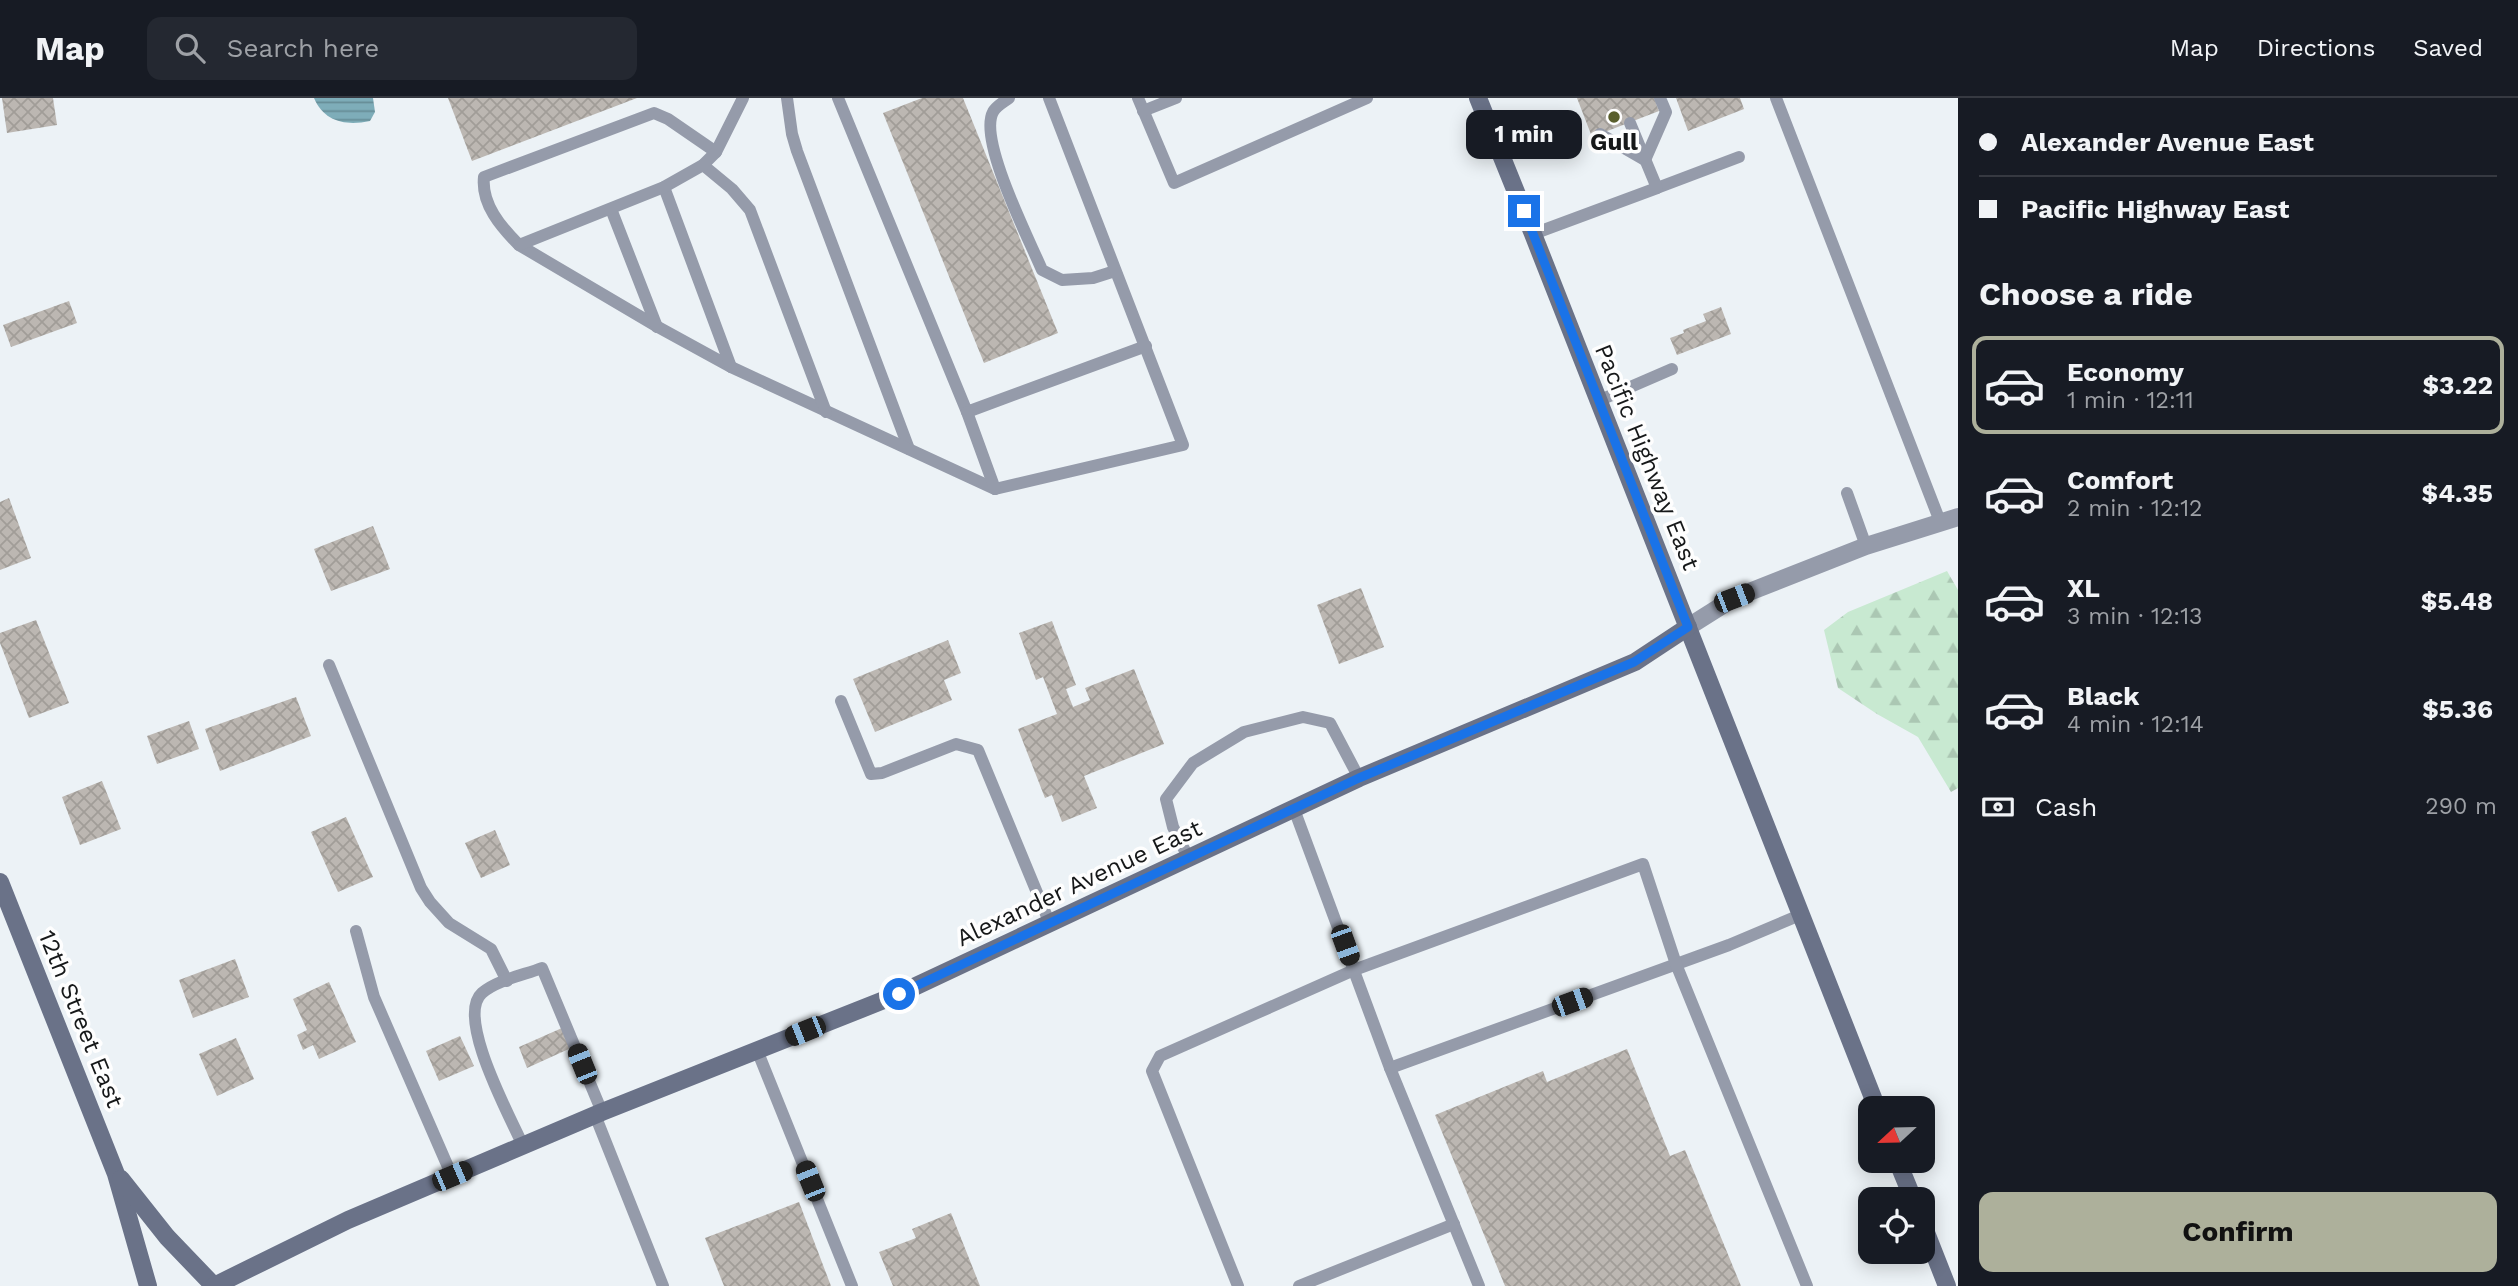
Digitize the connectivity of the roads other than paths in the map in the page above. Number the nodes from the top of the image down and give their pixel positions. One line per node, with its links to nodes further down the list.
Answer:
1 (743, 98): 15 (lane)
2 (787, 98): 32 (lane)
3 (838, 98): 31 (lane)
4 (1009, 98): 24 (lane)
5 (1049, 98): 24 (lane)
6 (1138, 98): 12 (lane)
7 (1176, 98): 12 (lane)
8 (1367, 98): 12 (lane)
9 (1478, 98): 22 (street, Pacific Highway East)
10 (1660, 98): 17 (lane)
11 (1776, 98): 35 (lane)
12 (1143, 111)
13 (1630, 123): 17 (lane)
14 (1600, 134): 17 (lane)
15 (716, 152): 18 (lane); 23 (lane)
16 (1739, 157): 20 (lane)
17 (1645, 160): 20 (lane)
18 (703, 165): 19 (lane); 30 (lane)
19 (664, 187): 21 (lane); 27 (lane)
20 (1657, 188): 22 (lane)
21 (611, 209): 23 (lane); 25 (lane)
22 (1533, 234): 29 (street, Pacific Highway East)
23 (520, 245): 25 (lane)
24 (1115, 271): 26 (lane)
25 (658, 327): 27 (lane)
26 (1146, 346): 31 (lane); 33 (lane)
27 (731, 367): 30 (lane)
28 (1672, 369): 29 (lane)
29 (1598, 401): 37 (street, Pacific Highway East)
30 (826, 412): 32 (lane)
31 (967, 412): 33 (lane)
32 (909, 449): 33 (lane)
33 (995, 489)
34 (1847, 493): 36 (lane)
35 (1950, 521): 36 (street, Alexander Avenue East)
36 (1866, 546): 37 (street, Alexander Avenue East)
37 (1688, 627): 40 (street, Alexander Avenue East); 44 (street, Pacific Highway East)
38 (329, 665): 49 (lane)
39 (841, 701): 45 (lane)
40 (1359, 778): 41 (street, Alexander Avenue East); 42 (lane)
41 (1294, 809): 42 (street, Alexander Avenue East); 48 (lane)
42 (1189, 859): 45 (street, Alexander Avenue East)
43 (0, 881): 55 (street, 12th Street East)
44 (1800, 915): 47 (lane); 52 (street, Pacific Highway East)
45 (1050, 924): 50 (street, Alexander Avenue East)
46 (356, 931): 56 (lane)
47 (1676, 964): 48 (lane); 51 (lane); 66 (lane)
48 (1354, 970): 51 (lane); 63 (lane)
49 (507, 981): 53 (lane); 54 (lane)
50 (757, 1050): 53 (street, Alexander Avenue East); 62 (lane)
51 (1390, 1068): 57 (lane)
52 (1872, 1096)
53 (598, 1113): 54 (street, Alexander Avenue East); 61 (lane)
54 (523, 1146): 56 (street, Alexander Avenue East)
55 (116, 1174): 59 (street, 12th Street East); 60 (street, 12th Street East)
56 (452, 1176): 60 (street, Alexander Avenue East)
57 (1454, 1224): 64 (lane); 65 (lane)
58 (1935, 1256): 67 (street)
59 (148, 1286)
60 (214, 1286)
61 (663, 1286)
62 (852, 1286)
63 (1238, 1286)
64 (1299, 1286)
65 (1479, 1286)
66 (1807, 1286)
67 (1947, 1286)

